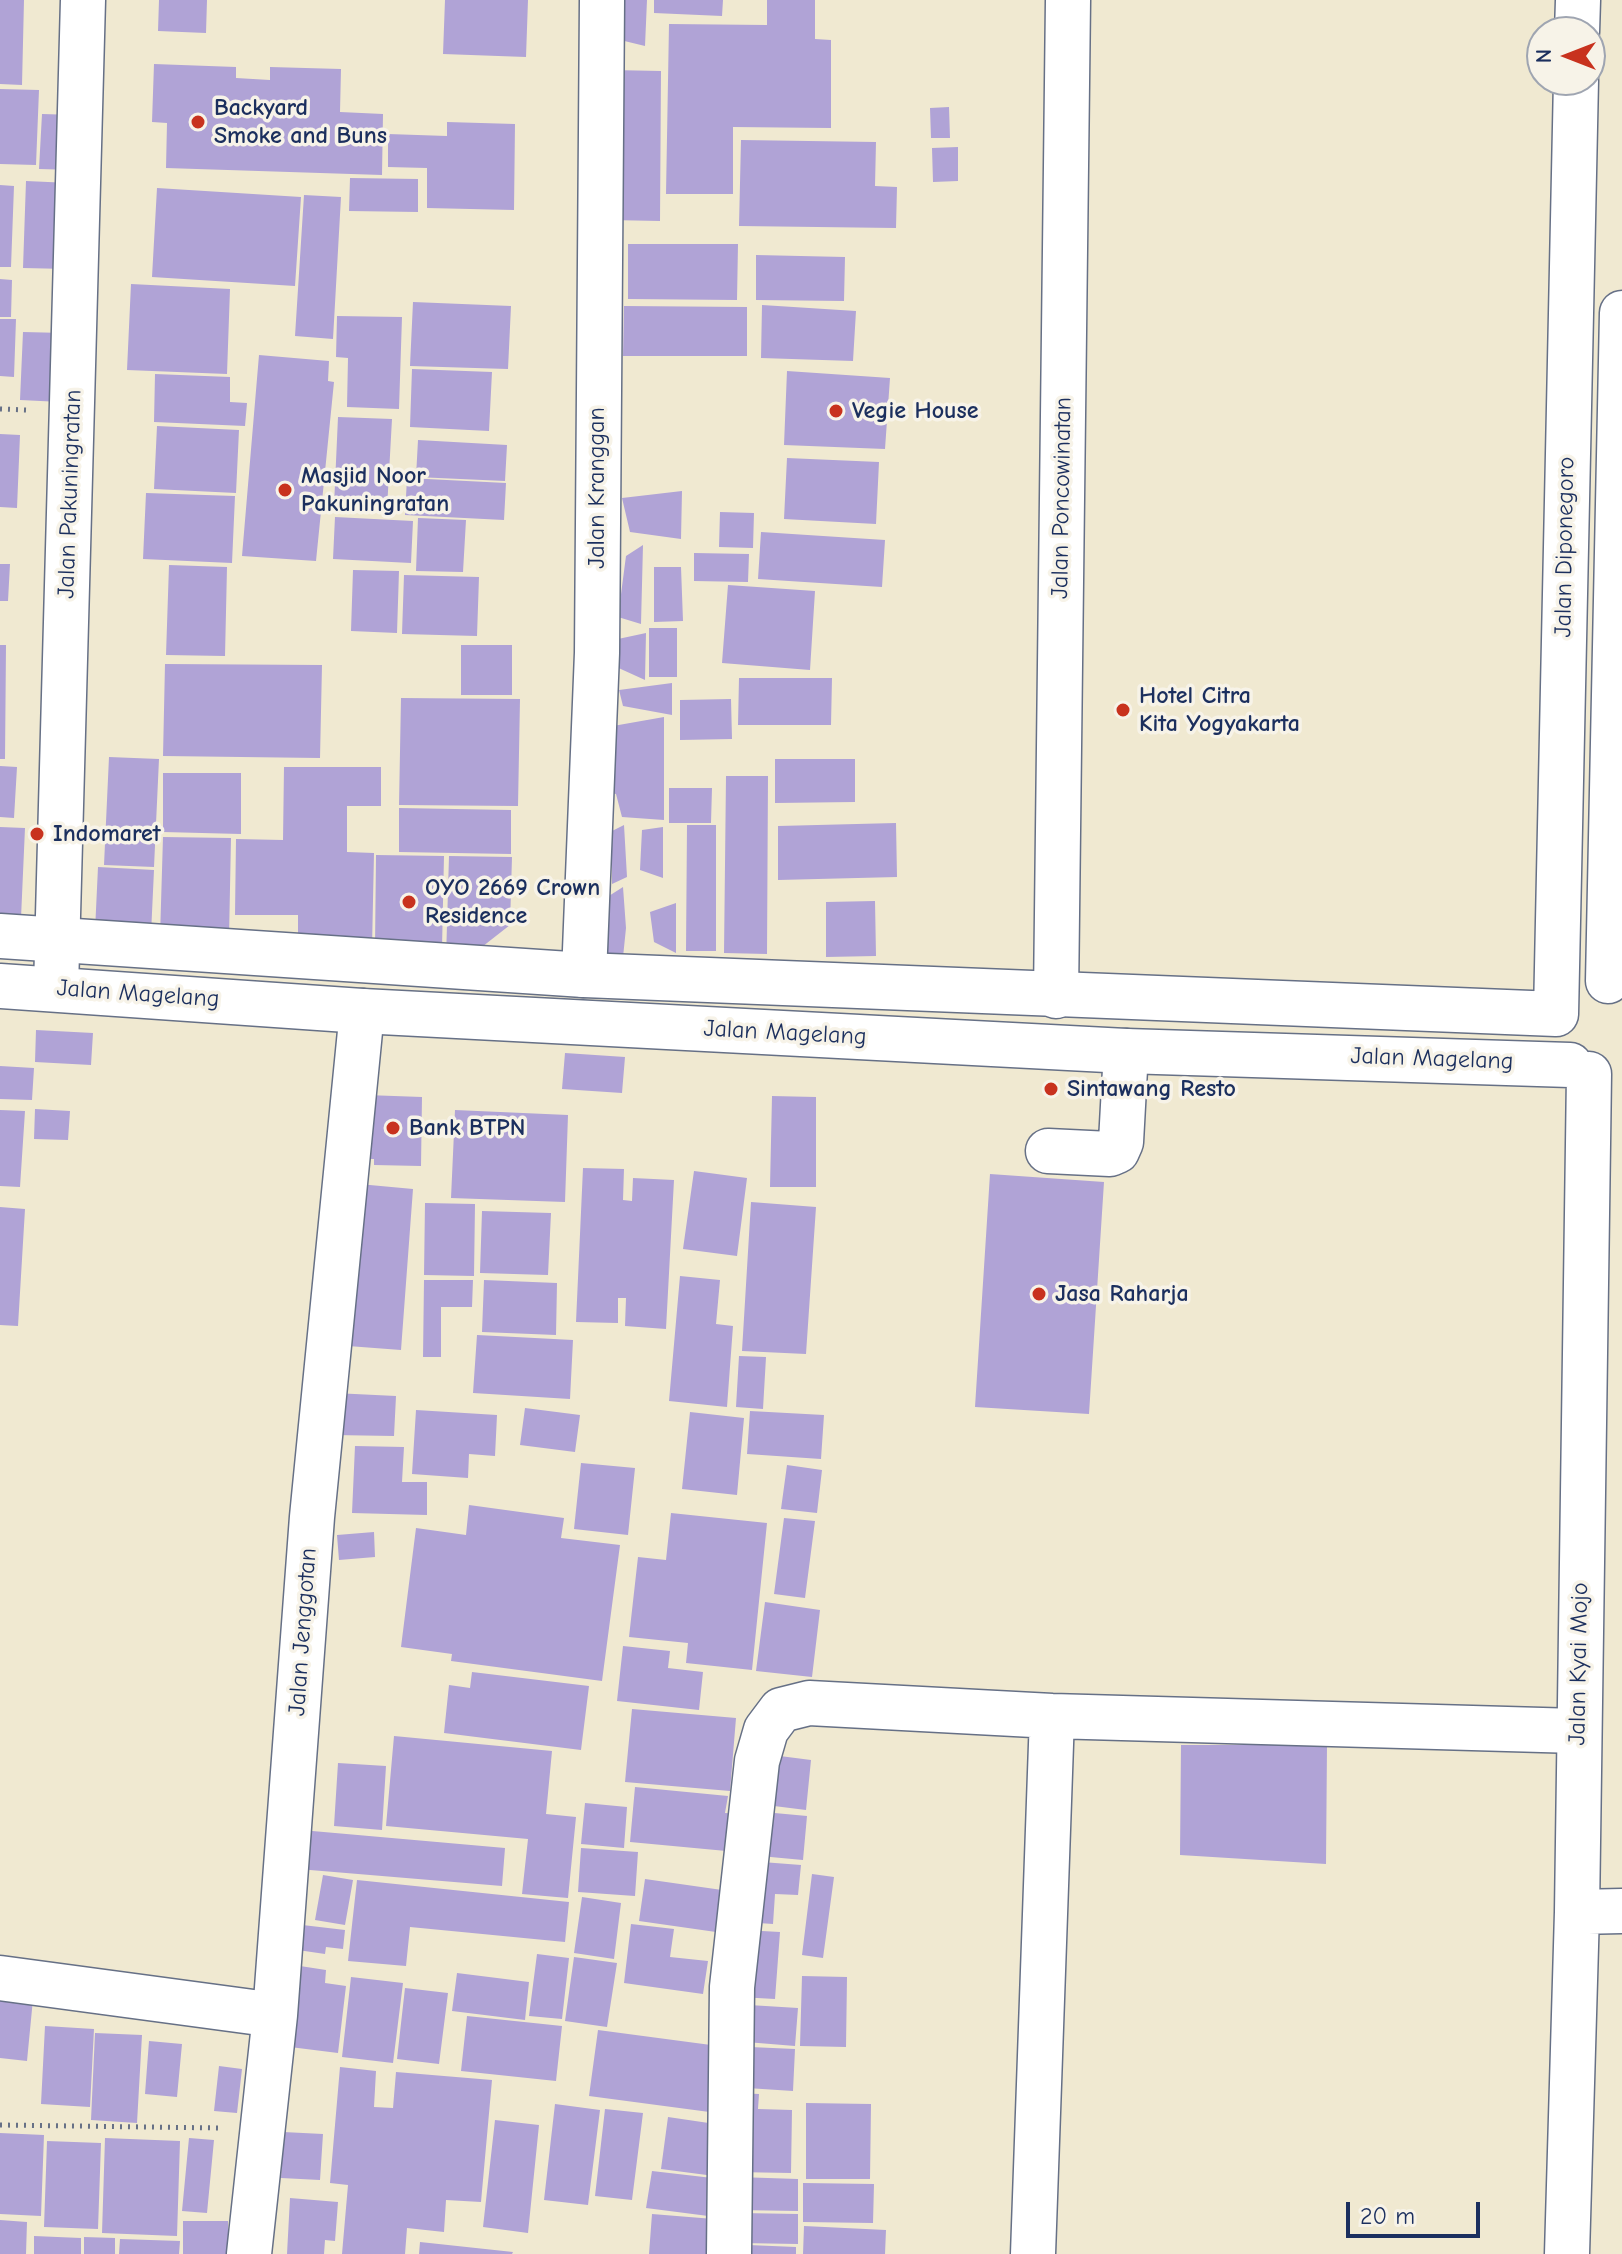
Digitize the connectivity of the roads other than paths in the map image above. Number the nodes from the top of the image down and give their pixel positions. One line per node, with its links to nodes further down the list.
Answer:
1 (83, 0): 7 (main road, Jalan Pakuningratan)
2 (602, 0): 8 (main road, Jalan Kranggan)
3 (1068, 0): 12 (main road, Jalan Poncowinatan)
4 (1576, 96): 14 (main road, Jalan Diponegoro)
5 (1622, 313): 9 (main road)
6 (0, 936): 7 (main road, Jalan Magelang)
7 (57, 938): 8 (main road, Jalan Magelang); 11 (main road, Jalan Pakuningratan)
8 (584, 975): 12 (main road, Jalan Magelang)
9 (1615, 983): 14 (main road)
10 (0, 986): 11 (main road, Jalan Magelang)
11 (56, 988): 13 (main road, Jalan Magelang)
12 (1056, 996): 14 (main road, Jalan Magelang)
13 (362, 1011): 15 (main road, Jalan Magelang); 23 (main road, Jalan Jenggotan)
14 (1556, 1014): 16 (main road, Jalan Diponegoro)
15 (1126, 1051): 16 (main road, Jalan Magelang); 17 (main road)
16 (1594, 1070): 19 (main road, Jalan Kyai Mojo)
17 (1048, 1151)
18 (1052, 1716): 19 (main road); 25 (main road); 26 (main road)
19 (1577, 1731): 21 (main road, Jalan Kyai Mojo)
20 (1622, 1911): 21 (main road)
21 (1577, 1912): 27 (main road, Jalan Kyai Mojo)
22 (0, 1978): 23 (main road)
23 (275, 2015): 24 (main road, Jalan Jenggotan)
24 (249, 2254)
25 (729, 2254)
26 (1033, 2254)
27 (1567, 2254)

